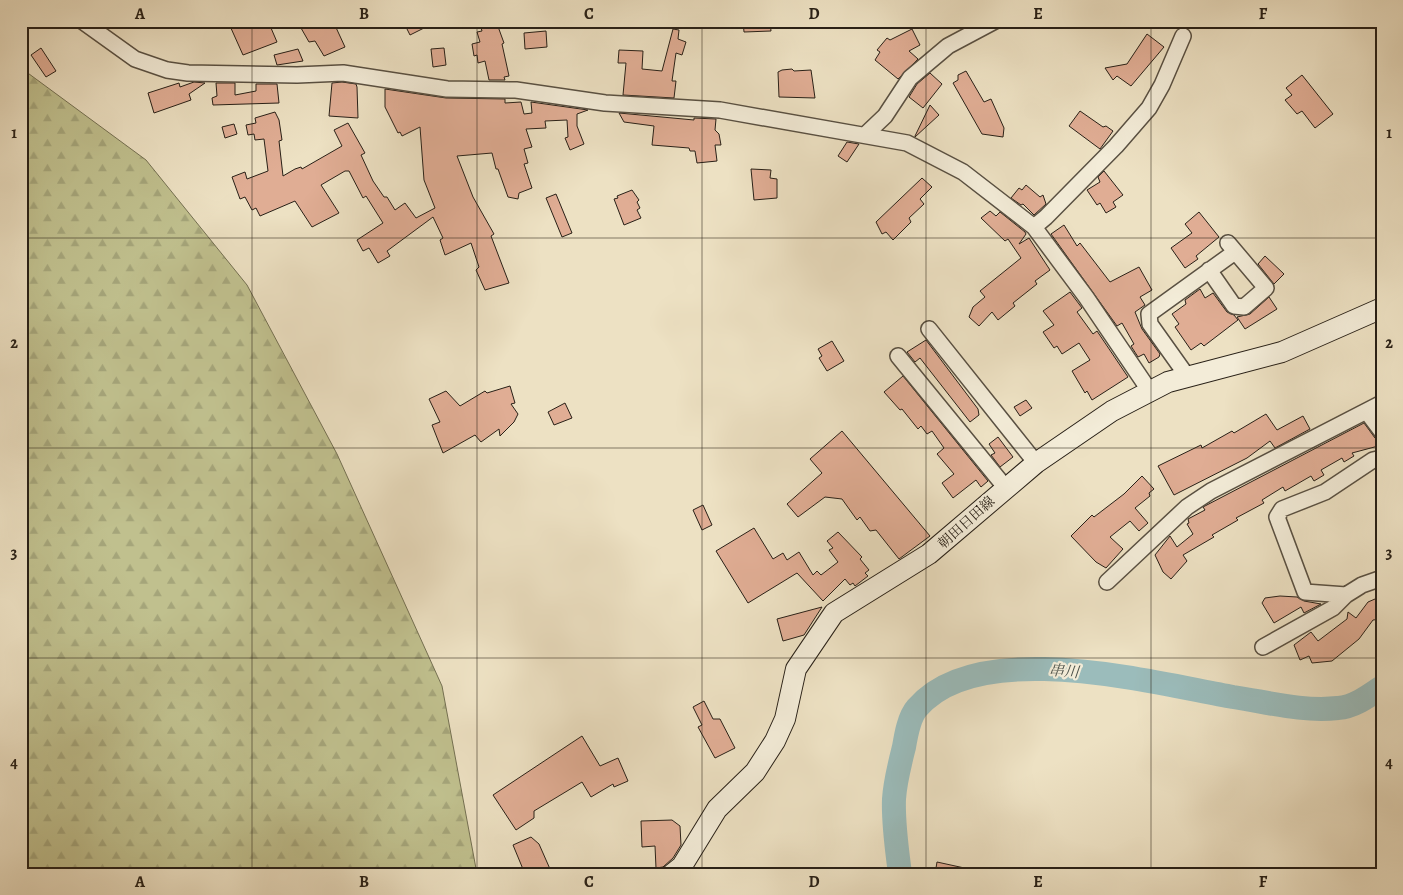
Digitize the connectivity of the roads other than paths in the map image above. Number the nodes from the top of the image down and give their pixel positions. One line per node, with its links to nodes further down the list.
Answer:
1 (82, 21): 4 (street)
2 (995, 21): 4 (street)
3 (1183, 36): 5 (street)
4 (865, 135): 5 (street)
5 (1034, 227): 11 (street)
6 (1209, 270): 6 (street); 10 (street)
7 (1382, 308): 10 (main road, 朝田日田線)
8 (929, 328): 16 (street)
9 (898, 356): 17 (street)
10 (1187, 376): 11 (main road, 朝田日田線)
11 (1149, 390): 16 (main road, 朝田日田線)
12 (1382, 403): 13 (street)
13 (1368, 412): 14 (street); 19 (street)
14 (1382, 432)
15 (1382, 458): 20 (street)
16 (1036, 463): 17 (main road, 朝田日田線)
17 (1005, 487): 22 (main road, 朝田日田線)
18 (1382, 578): 20 (street)
19 (1107, 582)
20 (1346, 595): 21 (street)
21 (1263, 648)
22 (672, 874)

